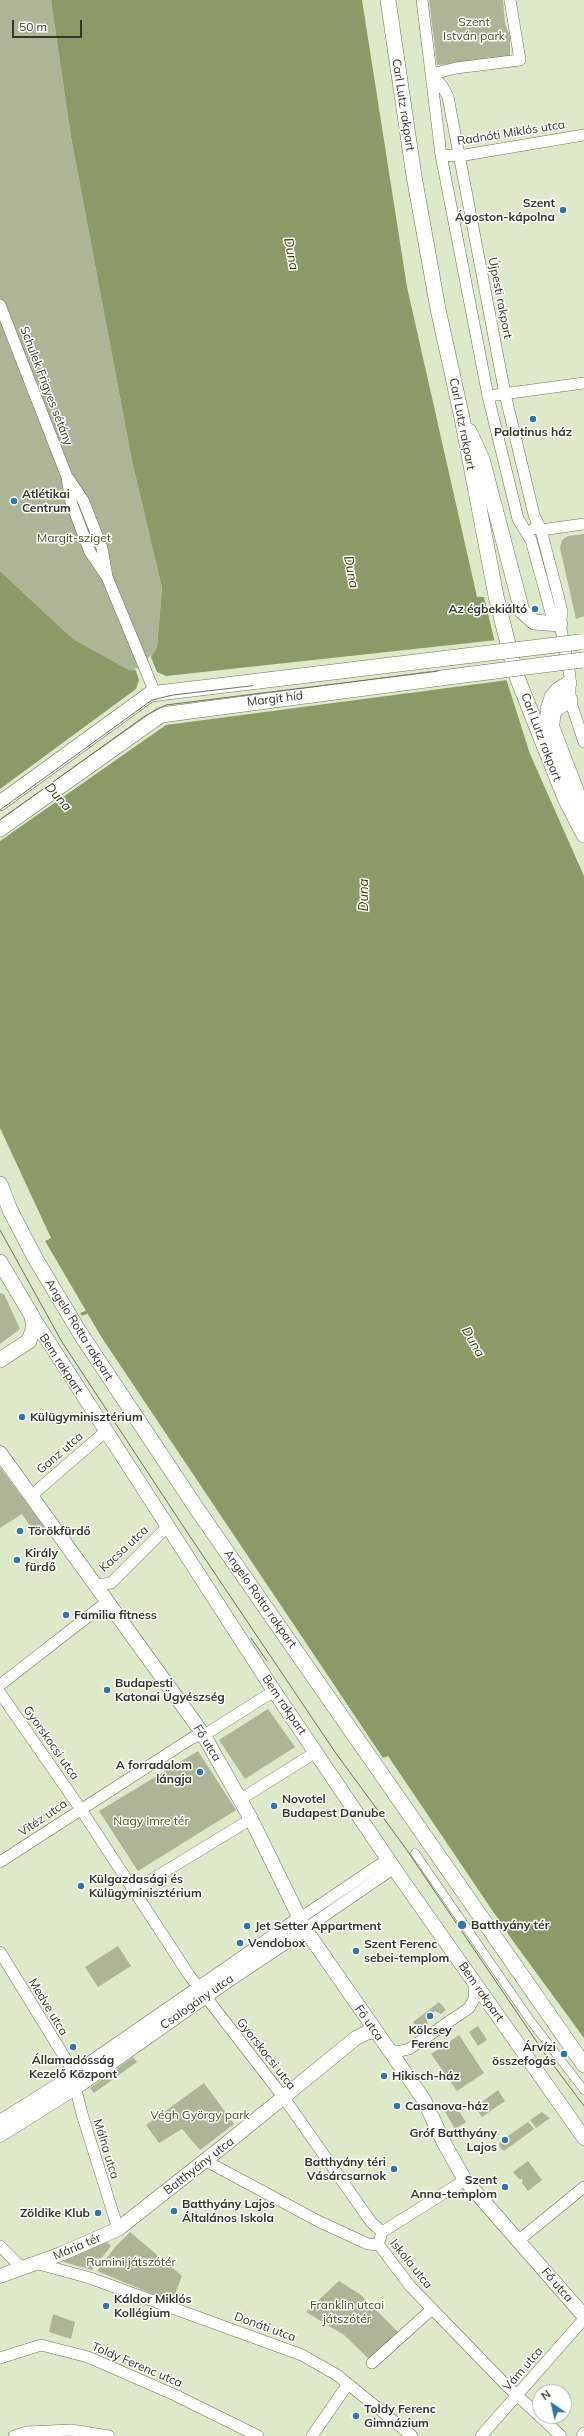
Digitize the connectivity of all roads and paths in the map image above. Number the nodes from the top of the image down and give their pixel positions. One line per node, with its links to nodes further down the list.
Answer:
1 (388, 0): 12 (main road, Carl Lutz rakpart)
2 (422, 0): 4 (street)
3 (510, 0): 4 (street)
4 (432, 74): 6 (street); 7 (street, Újpesti rakpart)
5 (584, 135): 7 (street, Radnóti Miklós utca)
6 (442, 155): 7 (street, Radnóti Miklós utca); 11 (street)
7 (459, 156): 10 (street, Újpesti rakpart)
8 (0, 305): 20 (street, Schulek Frigyes sétány)
9 (584, 383): 10 (street)
10 (505, 394): 11 (street); 15 (street, Újpesti rakpart)
11 (488, 396): 13 (street)
12 (462, 418): 16 (main road); 27 (main road, Carl Lutz rakpart)
13 (518, 519): 15 (street); 16 (street)
14 (584, 524): 15 (street)
15 (541, 530): 16 (street, Újpesti rakpart)
16 (560, 624): 19 (street)
17 (584, 641): 20 (main road, Margit híd, bridge)
18 (584, 660): 26 (main road, Margit híd, bridge)
19 (569, 683): 21 (street); 22 (main road)
20 (155, 693): 24 (main road, Margit híd)
21 (570, 700): 22 (main road); 23 (street)
22 (552, 726): 25 (main road)
23 (584, 742)
24 (0, 803)
25 (584, 811)
26 (0, 829)
27 (584, 835)
28 (0, 1184): 57 (main road, Angelo Rotta rakpart)
29 (0, 1262): 30 (main road, Bem rakpart)
30 (4, 1271): 31 (main road, Bem rakpart)
31 (32, 1316): 32 (main road); 33 (street, Bem rakpart)
32 (0, 1360)
33 (105, 1432): 35 (street, Ganz utca); 36 (street, Bem rakpart)
34 (0, 1453): 35 (street, Fő utca)
35 (32, 1495): 37 (street, Fő utca)
36 (167, 1527): 37 (street, Kacsa utca); 40 (street, Bem rakpart)
37 (97, 1585): 38 (street, Fő utca)
38 (108, 1601): 39 (street); 42 (street, Fő utca)
39 (0, 1685)
40 (274, 1691): 42 (street); 43 (street, Bem rakpart)
41 (0, 1693): 45 (street, Gyorskocsi utca)
42 (203, 1734): 44 (street, Fő utca); 45 (street)
43 (316, 1752): 44 (street); 49 (street, Bem rakpart)
44 (241, 1799): 46 (street, Fő utca)
45 (80, 1808): 48 (street, Vitéz utca); 50 (street)
46 (251, 1819): 50 (street); 51 (street, Fő utca)
47 (415, 1853): 59 (street)
48 (0, 1862)
49 (391, 1863): 51 (street, Csalogány utca); 53 (street, Bem rakpart)
50 (133, 1891): 54 (street, Gyorskocsi utca)
51 (302, 1924): 54 (street, Csalogány utca); 55 (street, Fő utca)
52 (0, 1952): 58 (street, Medve utca)
53 (475, 1983): 56 (street); 63 (street, Bem rakpart)
54 (202, 1992): 58 (street, Csalogány utca); 60 (street, Gyorskocsi utca)
55 (375, 2032): 56 (street, Fő utca); 60 (street, Batthyány utca)
56 (388, 2049): 65 (street, Fő utca)
57 (584, 2065)
58 (74, 2082): 61 (street, Csalogány utca); 62 (street, Csalogány utca); 67 (street, Málna utca)
59 (584, 2090)
60 (284, 2098): 64 (street, Batthyány utca); 68 (street, Gyorskocsi utca)
61 (0, 2122)
62 (0, 2135)
63 (584, 2138)
64 (206, 2161): 67 (street, Batthyány utca); 70 (street, Iskola utca)
65 (465, 2180): 68 (street); 69 (street, Fő utca)
66 (584, 2187): 69 (street)
67 (118, 2229): 72 (street, Mária tér)
68 (382, 2232): 70 (street)
69 (518, 2241): 76 (street, Fő utca)
70 (380, 2245): 75 (street, Iskola utca)
71 (0, 2246): 72 (street)
72 (29, 2265): 73 (street); 74 (street, Mária tér)
73 (0, 2276)
74 (90, 2278): 79 (street, Donáti utca)
75 (432, 2309): 78 (street); 80 (street, Iskola utca)
76 (583, 2312): 80 (street, Vám utca)
77 (0, 2358): 84 (street, Toldy Ferenc utca)
78 (372, 2363)
79 (348, 2384): 85 (street); 86 (street, Donáti utca)
80 (517, 2395): 87 (street, Vám utca); 88 (street, Iskola utca)
81 (584, 2433): 89 (street)
82 (14, 2436): 83 (street)
83 (109, 2436)
84 (258, 2436)
85 (312, 2436)
86 (412, 2436)
87 (481, 2436)
88 (561, 2436)
89 (582, 2436)

